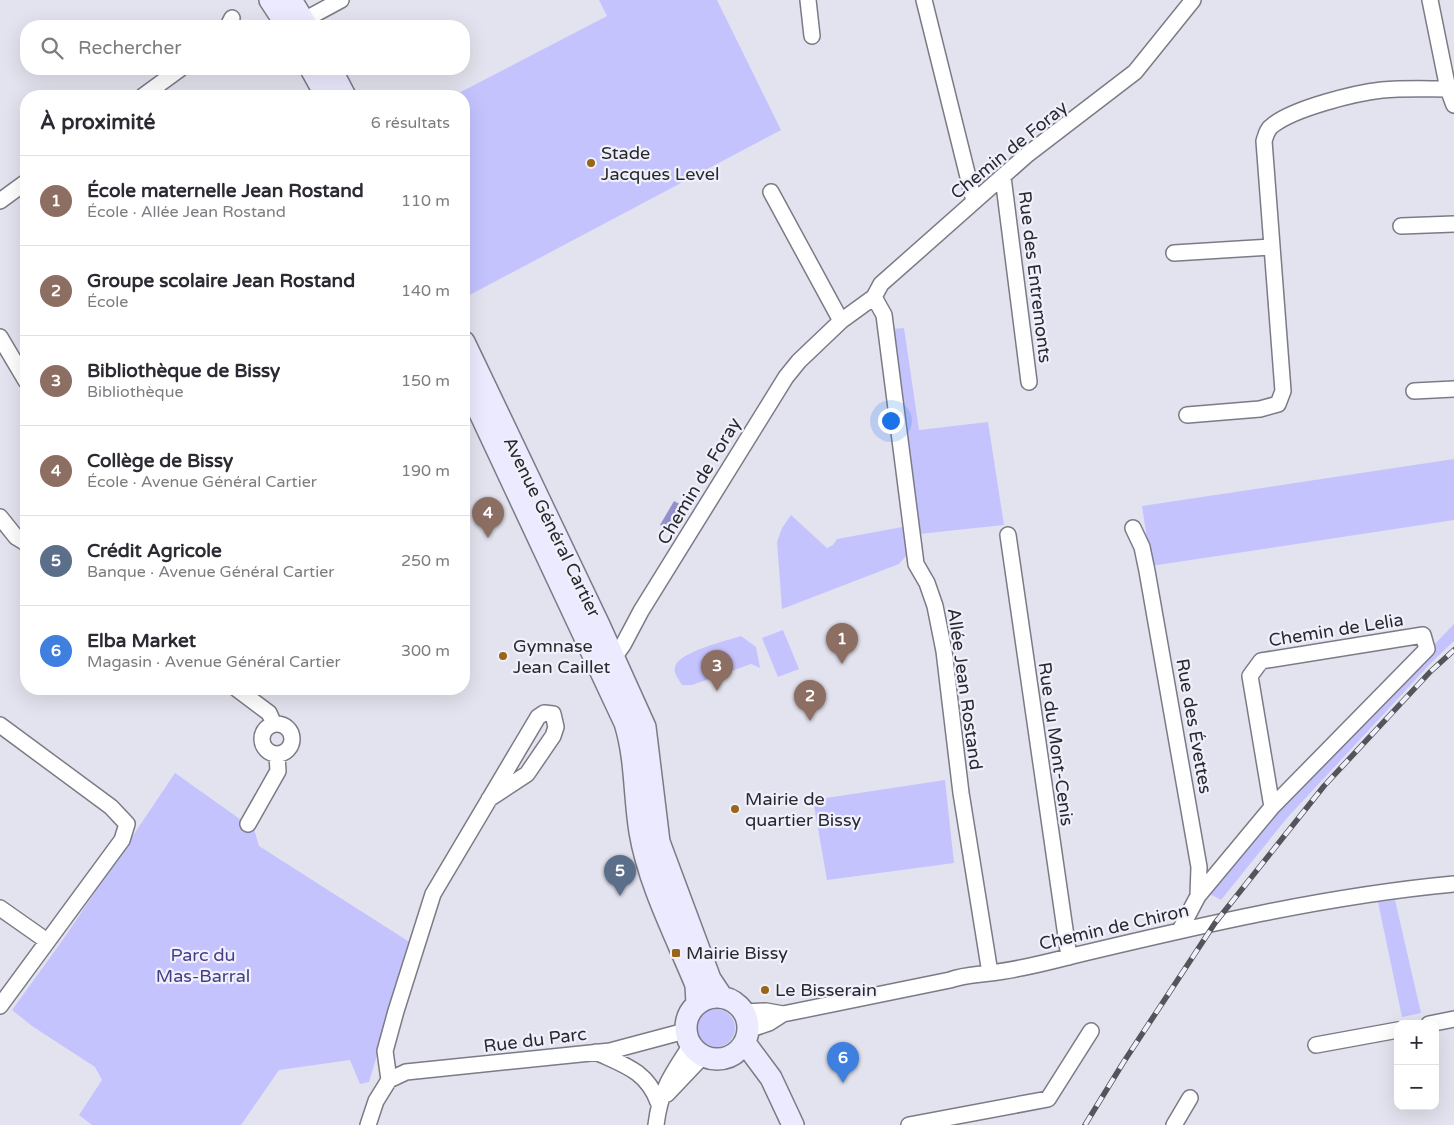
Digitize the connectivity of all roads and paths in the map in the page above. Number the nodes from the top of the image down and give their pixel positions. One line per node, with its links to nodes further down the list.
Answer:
1 (270, 0): 8 (main road)
2 (290, 0): 9 (main road)
3 (342, 0): 10 (street)
4 (808, 0): 11 (street)
5 (924, 0): 24 (street)
6 (1193, 0): 20 (street, Chemin de Foray)
7 (1430, 0): 15 (street)
8 (294, 20)
9 (298, 20)
10 (306, 20)
11 (812, 36)
12 (172, 75): 16 (street)
13 (314, 75): 17 (main road)
14 (334, 75): 18 (main road)
15 (1448, 89): 19 (street); 27 (street)
16 (151, 90)
17 (323, 90)
18 (343, 90)
19 (1454, 105)
20 (1003, 177): 24 (street, Chemin de Foray); 34 (street, Rue des Entremonts)
21 (20, 186): 23 (street)
22 (771, 192): 30 (street)
23 (0, 201)
24 (974, 201): 29 (street, Chemin de Foray)
25 (1454, 224): 26 (street)
26 (1401, 226)
27 (1271, 247): 28 (street); 38 (street)
28 (1174, 253)
29 (874, 297): 30 (street, Chemin de Foray); 58 (street, Allée Jean Rostand)
30 (840, 322): 43 (street, Chemin de Foray)
31 (0, 337): 33 (street)
32 (470, 356): 43 (main road, Avenue Général Cartier)
33 (20, 371)
34 (1029, 382)
35 (1454, 389): 37 (street)
36 (470, 391): 43 (main road, Avenue Général Cartier)
37 (1414, 391)
38 (1187, 415)
39 (0, 516): 42 (street)
40 (1133, 528): 53 (street, Rue des Évettes)
41 (1008, 535): 57 (street, Rue du Mont-Cenis)
42 (20, 539)
43 (604, 658): 47 (main road, Avenue Général Cartier)
44 (245, 695): 45 (street)
45 (274, 724): 48 (street); 48 (street)
46 (0, 725): 56 (street)
47 (639, 742): 59 (main road, Avenue Général Cartier); 60 (main road, Avenue Général Cartier)
48 (277, 755): 51 (street)
49 (489, 799): 49 (street); 71 (street)
50 (1272, 807): 50 (street, Chemin de Lelia); 53 (street, Chemin de Lelia)
51 (248, 824)
52 (1454, 884): 55 (street, Chemin de Chiron)
53 (1198, 896): 55 (street, Rue des Évettes)
54 (0, 908): 56 (street)
55 (1180, 930): 57 (street, Chemin de Chiron)
56 (47, 941): 61 (street)
57 (1069, 957): 58 (street, Chemin de Chiron)
58 (990, 973): 64 (street, Chemin de Chiron)
59 (722, 997): 60 (main road); 64 (main road)
60 (697, 1004): 67 (main road)
61 (0, 1006)
62 (1454, 1019): 63 (street)
63 (1439, 1022)
64 (746, 1028): 70 (main road); 79 (main road)
65 (1091, 1031): 80 (street)
66 (1394, 1031): 68 (street)
67 (693, 1044): 69 (street, Rue du Parc); 70 (main road); 74 (street)
68 (1316, 1045)
69 (596, 1052): 71 (street, Rue du Parc); 74 (street)
70 (728, 1057): 72 (main road)
71 (389, 1080): 75 (street)
72 (763, 1090): 77 (main road); 78 (main road)
73 (1190, 1098): 81 (street)
74 (658, 1102): 76 (street)
75 (368, 1125)
76 (656, 1125)
77 (781, 1125)
78 (786, 1125)
79 (793, 1125)
80 (909, 1125)
81 (1174, 1125)

